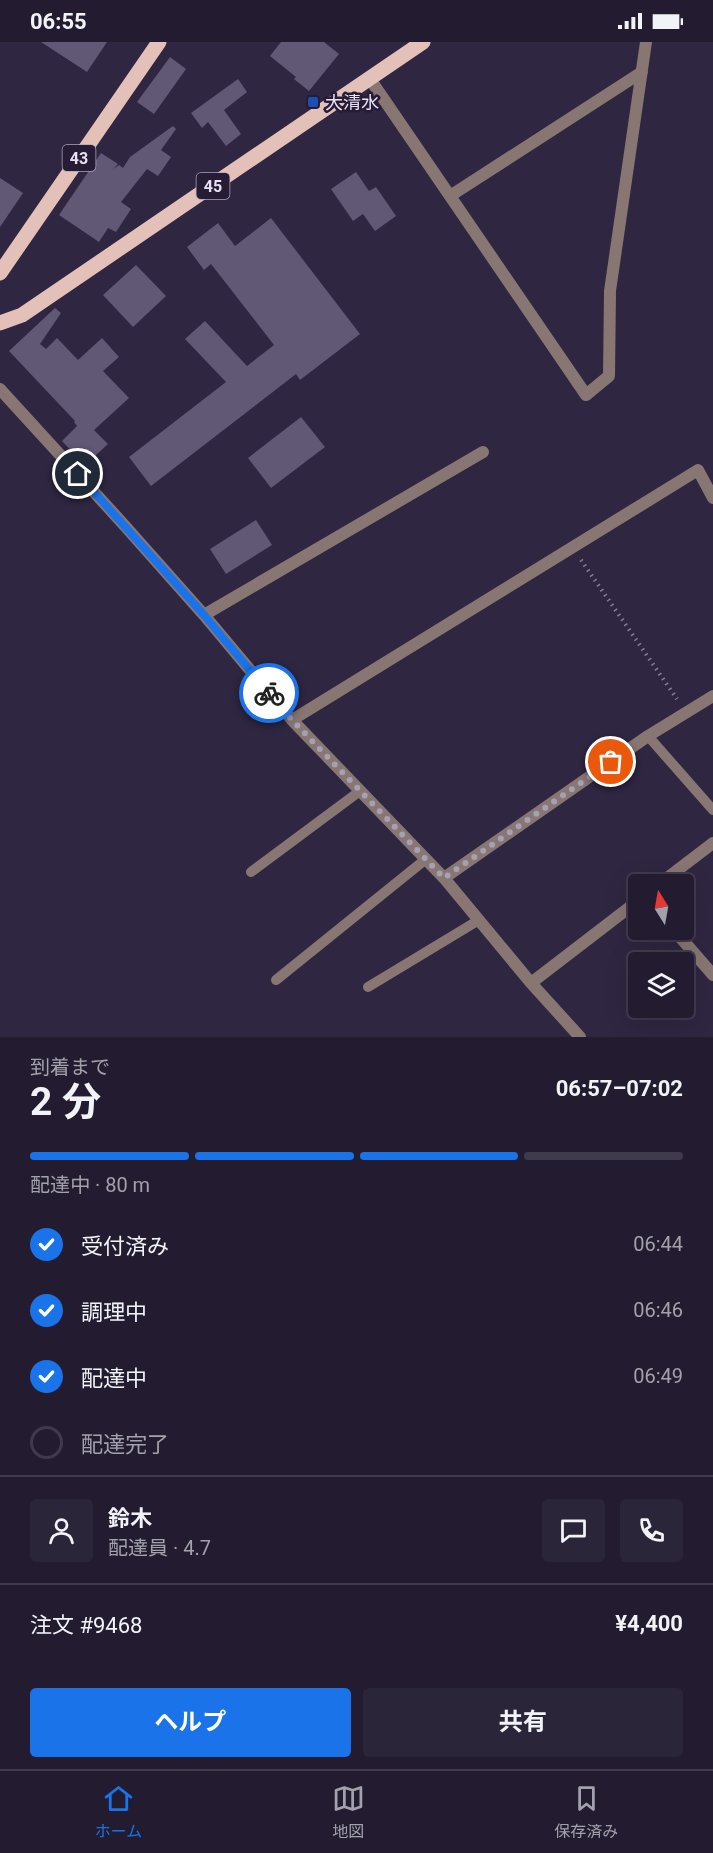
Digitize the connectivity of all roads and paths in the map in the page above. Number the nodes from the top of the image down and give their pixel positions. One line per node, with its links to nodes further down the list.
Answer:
1 (159, 42): 7 (main road, 43)
2 (423, 42): 5 (main road, 45)
3 (646, 42): 4 (street)
4 (642, 72): 6 (street); 6 (street)
5 (370, 79): 6 (street); 8 (main road, 45)
6 (450, 196)
7 (0, 273)
8 (0, 323)
9 (0, 389): 13 (street)
10 (483, 452): 13 (street)
11 (713, 498): 12 (street)
12 (572, 546): 15 (path); 16 (street)
13 (204, 615): 16 (street)
14 (713, 696): 15 (street)
15 (686, 712): 17 (street)
16 (292, 720): 18 (street)
17 (648, 736): 19 (lane); 24 (street)
18 (360, 791): 21 (street); 22 (lane)
19 (713, 810)
20 (713, 843): 23 (street)
21 (426, 859): 24 (street); 29 (lane)
22 (251, 872)
23 (672, 874)
24 (444, 878): 26 (street)
25 (628, 908): 30 (street)
26 (479, 920): 30 (street); 31 (lane)
27 (683, 940): 28 (street)
28 (713, 975)
29 (276, 980)
30 (531, 983): 32 (street)
31 (368, 987)
32 (580, 1037)

